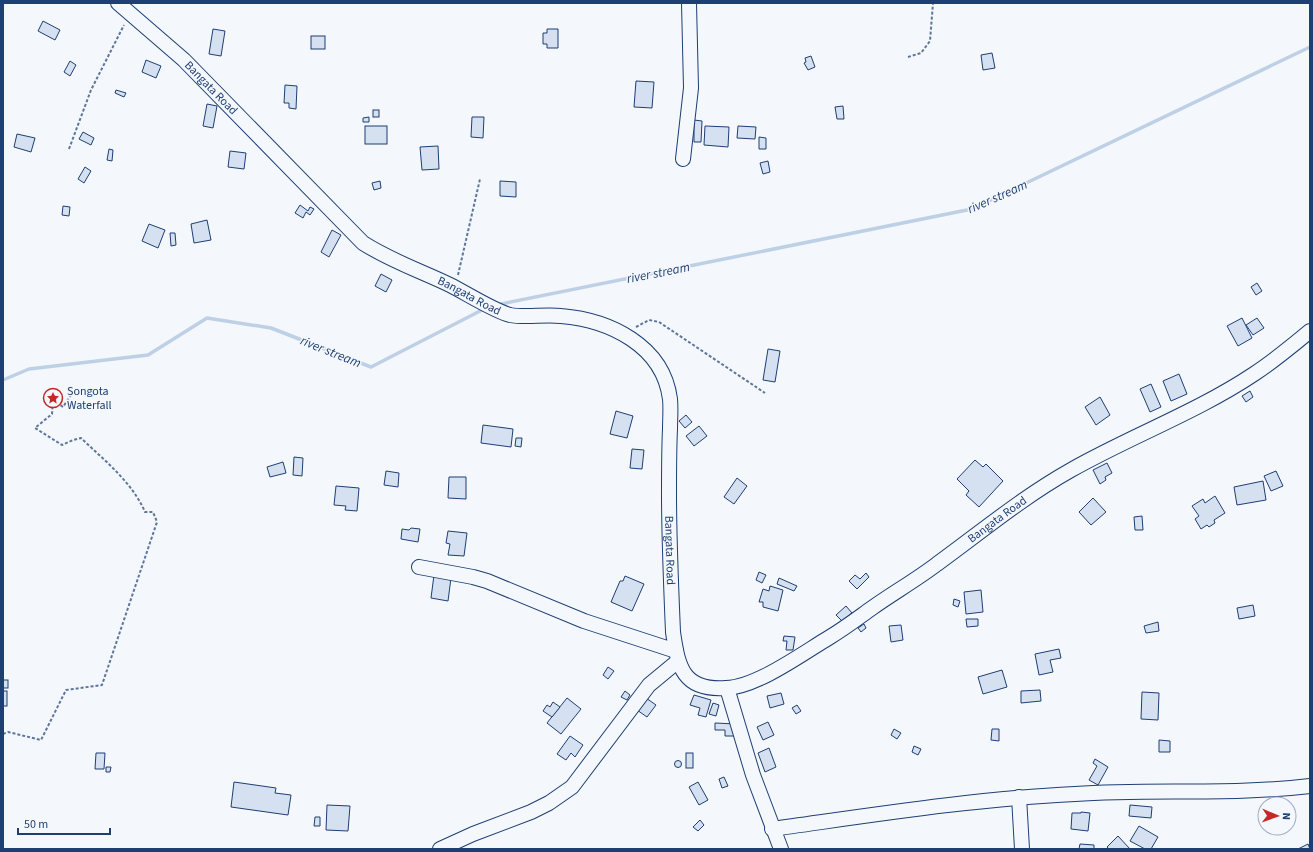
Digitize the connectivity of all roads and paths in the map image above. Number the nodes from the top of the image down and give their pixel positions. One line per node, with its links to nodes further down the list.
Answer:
1 (118, 3): 4 (street, Bangata Road)
2 (689, 3): 7 (street)
3 (933, 3): 5 (path)
4 (130, 13): 6 (path); 9 (street, Bangata Road)
5 (908, 57)
6 (68, 149)
7 (683, 160)
8 (480, 179): 9 (path)
9 (456, 288): 11 (street, Bangata Road)
10 (1310, 331): 16 (street, Bangata Road)
11 (626, 334): 13 (path); 15 (street, Bangata Road)
12 (91, 390): 17 (path)
13 (765, 393)
14 (419, 568): 15 (street)
15 (677, 656): 16 (street, Bangata Road); 21 (street)
16 (727, 688): 20 (street)
17 (3, 734)
18 (1310, 786): 19 (street)
19 (1020, 797): 20 (street); 23 (street)
20 (772, 829): 22 (street)
21 (440, 849)
22 (781, 849)
23 (1022, 849)

